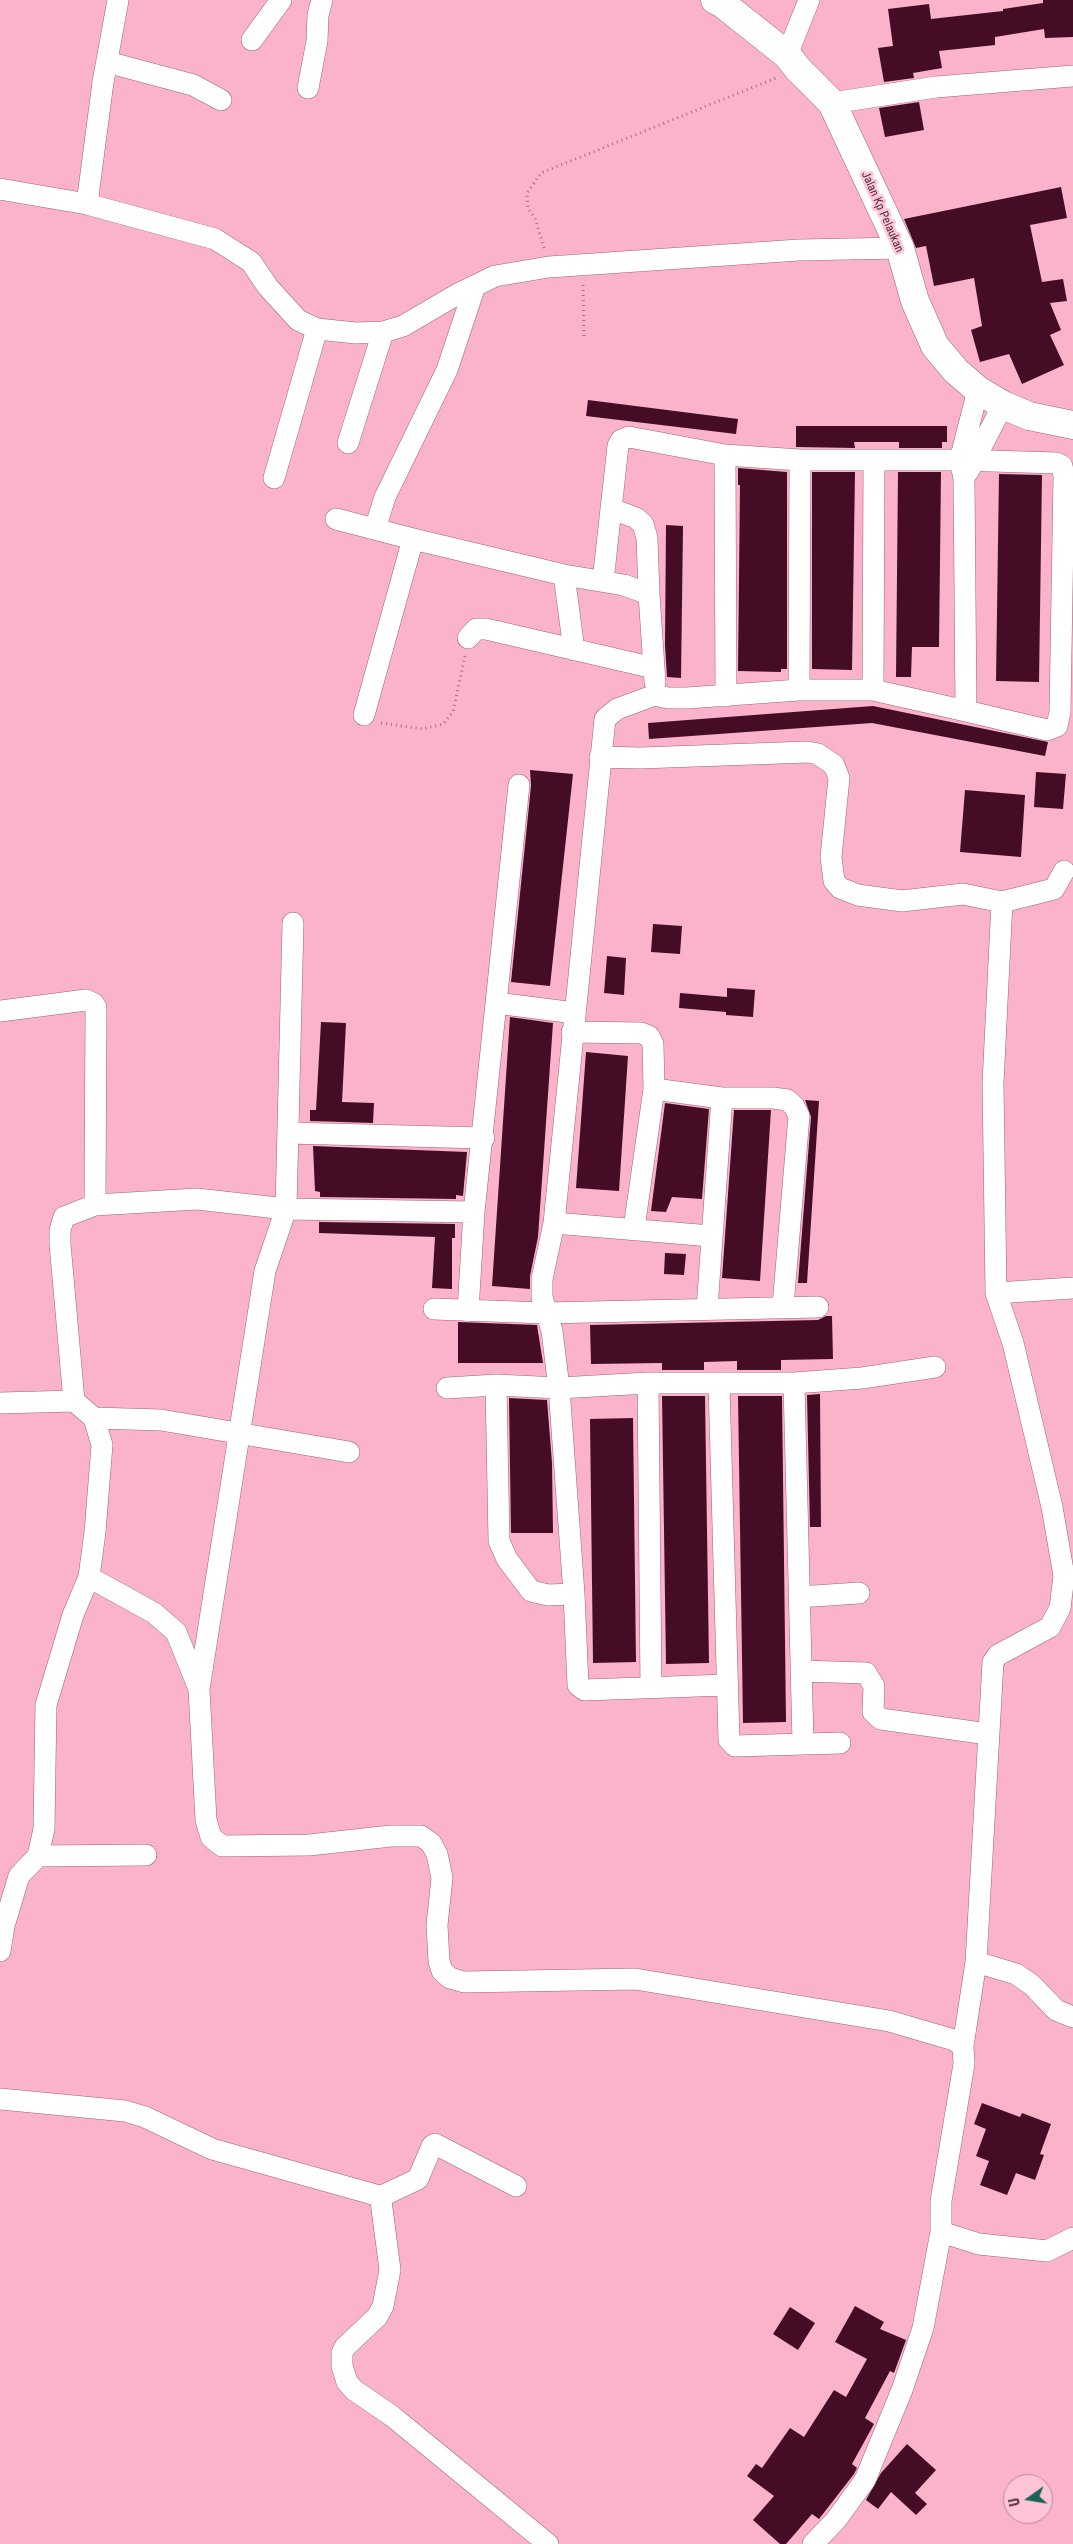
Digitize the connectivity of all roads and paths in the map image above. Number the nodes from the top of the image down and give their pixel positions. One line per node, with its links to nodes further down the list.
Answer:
1 (118, 0): 7 (street)
2 (281, 0): 6 (street)
3 (322, 0): 10 (street)
4 (715, 0): 8 (street, Jalan Kp Pelaukan)
5 (809, 0): 8 (street)
6 (252, 40)
7 (107, 62): 11 (street); 14 (street)
8 (792, 62): 12 (street, Jalan Kp Pelaukan); 17 (path)
9 (1073, 76): 12 (street)
10 (308, 88)
11 (221, 100)
12 (832, 103): 15 (street, Jalan Kp Pelaukan)
13 (0, 189): 14 (street)
14 (87, 204): 19 (street)
15 (900, 248): 16 (street); 22 (street, Jalan Kp Pelaukan)
16 (582, 266): 17 (street); 21 (path)
17 (549, 267): 18 (street)
18 (475, 286): 20 (street); 33 (street)
19 (317, 329): 20 (street); 30 (street)
20 (383, 332): 25 (street)
21 (584, 337)
22 (978, 390): 23 (street, Jalan Kp Pelaukan); 29 (street)
23 (1003, 405): 24 (street, Jalan Kp Pelaukan); 29 (street)
24 (1073, 425)
25 (348, 443)
26 (726, 455): 27 (street); 31 (street); 44 (street)
27 (800, 460): 28 (street); 41 (street)
28 (874, 460): 29 (street); 42 (street)
29 (966, 467): 45 (street); 45 (street)
30 (274, 478)
31 (612, 509): 36 (street); 37 (street)
32 (336, 519): 33 (street)
33 (374, 529): 34 (street)
34 (413, 539): 35 (street); 46 (street)
35 (564, 574): 36 (street); 39 (street)
36 (602, 581): 37 (street)
37 (649, 594): 40 (street)
38 (468, 638): 39 (street); 46 (path)
39 (574, 650): 40 (street)
40 (654, 668): 43 (street)
41 (799, 690): 42 (street); 44 (street)
42 (873, 690): 45 (street)
43 (655, 695): 44 (street); 47 (street)
44 (726, 696)
45 (966, 712)
46 (364, 714)
47 (600, 757): 50 (street); 54 (street)
48 (519, 785): 52 (street)
49 (1064, 871): 50 (street)
50 (1002, 902): 66 (street)
51 (293, 924): 57 (street)
52 (496, 1003): 54 (street); 58 (street)
53 (0, 1011): 59 (street)
54 (574, 1022): 55 (street); 62 (street)
55 (654, 1089): 56 (street); 63 (street)
56 (722, 1098): 64 (street); 67 (street)
57 (289, 1133): 58 (street); 60 (street)
58 (484, 1138): 61 (street)
59 (95, 1205): 60 (street); 80 (street)
60 (286, 1209): 61 (street); 83 (street)
61 (474, 1212): 71 (street)
62 (554, 1223): 63 (street); 72 (street)
63 (634, 1228): 64 (street)
64 (711, 1236): 70 (street)
65 (1073, 1288): 66 (street)
66 (996, 1293): 85 (street)
67 (783, 1306): 68 (street); 70 (street)
68 (818, 1307)
69 (434, 1309): 71 (street)
70 (707, 1309): 72 (street)
71 (468, 1311): 72 (street)
72 (545, 1313): 79 (street)
73 (935, 1367): 75 (street)
74 (648, 1383): 76 (street); 79 (street); 92 (street)
75 (794, 1383): 76 (street); 89 (street)
76 (719, 1384): 91 (street)
77 (496, 1385): 78 (street); 79 (street); 88 (street)
78 (447, 1388)
79 (560, 1388): 88 (street)
80 (74, 1401): 81 (street); 82 (street)
81 (0, 1403)
82 (94, 1418): 83 (street); 86 (street)
83 (238, 1433): 84 (street); 93 (street)
84 (349, 1452)
85 (1066, 1542): 94 (street)
86 (89, 1578): 93 (street); 97 (street)
87 (859, 1593): 89 (street)
88 (574, 1594): 92 (street)
89 (800, 1596): 90 (street)
90 (801, 1671): 94 (street); 95 (street)
91 (726, 1686): 92 (street); 95 (street)
92 (651, 1687)
93 (199, 1689): 103 (street)
94 (988, 1734): 101 (street)
95 (803, 1742): 96 (street)
96 (840, 1743)
97 (38, 1856): 98 (street); 99 (street)
98 (146, 1856)
99 (10, 1875): 100 (street)
100 (0, 1951)
101 (976, 1962): 102 (street); 103 (street)
102 (1073, 2017)
103 (963, 2046): 107 (street)
104 (0, 2099): 106 (street)
105 (516, 2186): 106 (street)
106 (382, 2197): 109 (street)
107 (941, 2232): 108 (street); 110 (street)
108 (1073, 2238)
109 (548, 2544)
110 (813, 2544)

